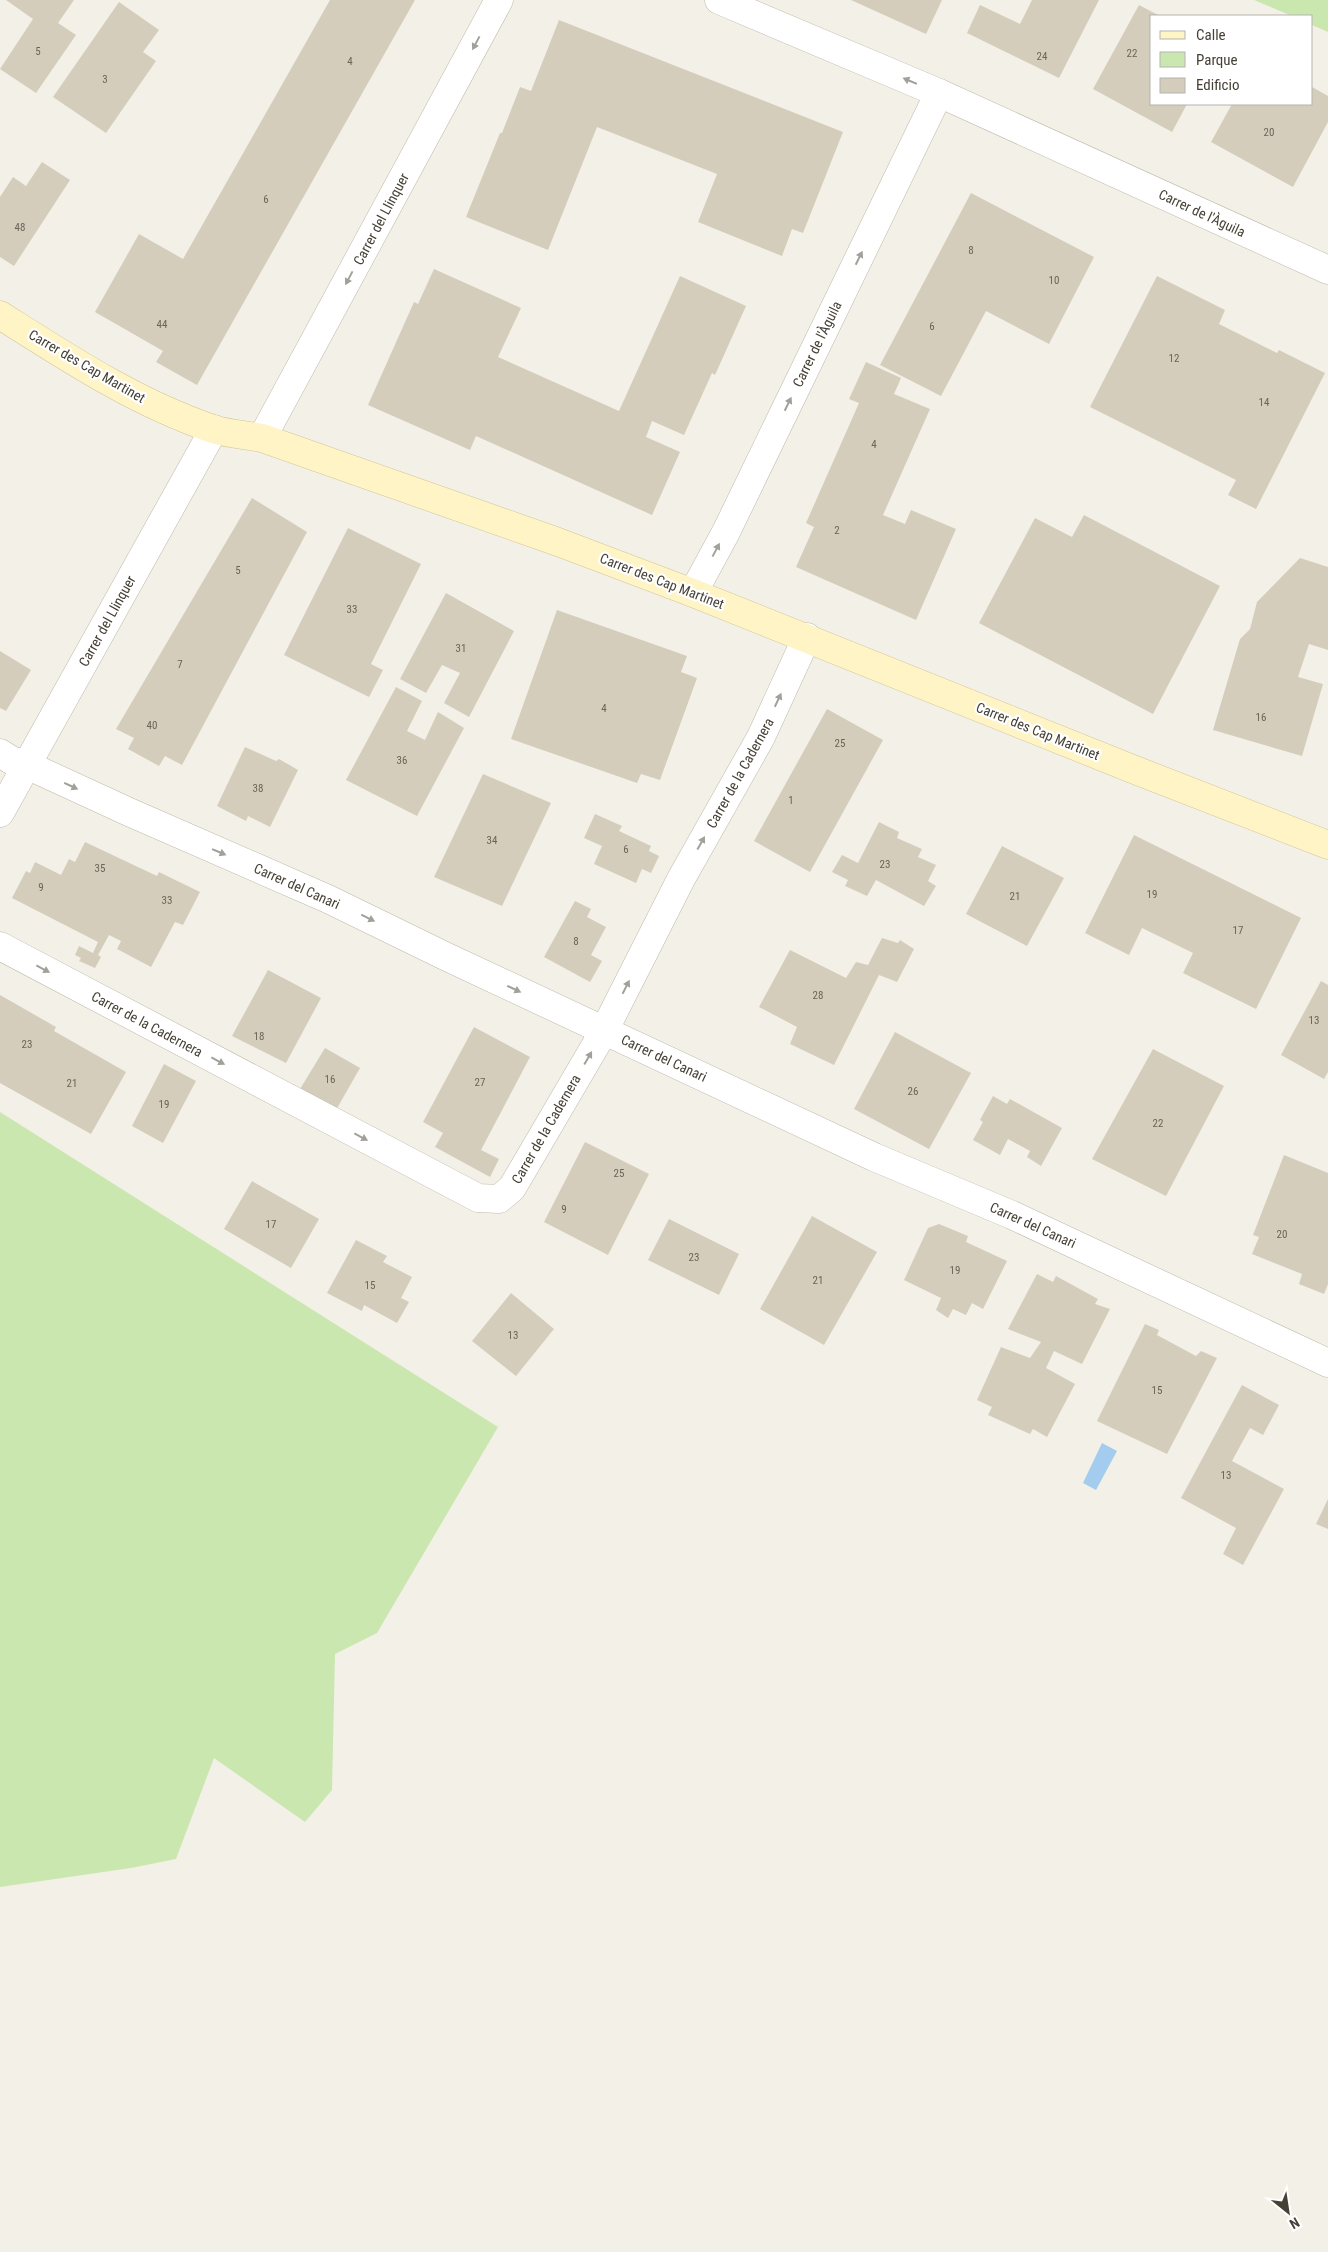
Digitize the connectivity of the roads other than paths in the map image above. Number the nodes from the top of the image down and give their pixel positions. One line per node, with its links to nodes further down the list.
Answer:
1 (499, 0): 7 (street, Carrer del Llinquer, one-way to 7)
2 (719, 0): 3 (street, Carrer de l'Àguila, one-way to 2)
3 (939, 93): 4 (street, Carrer de l'Àguila); 8 (street, Carrer de l'Àguila, one-way to 3)
4 (1328, 270)
5 (0, 315): 6 (street, Carrer des Cap Martinet)
6 (214, 429): 7 (street, Carrer des Cap Martinet); 11 (street, Carrer del Llinquer)
7 (262, 438): 8 (street, Carrer des Cap Martinet)
8 (693, 593): 9 (street, Carrer des Cap Martinet)
9 (807, 638): 13 (street, Carrer des Cap Martinet); 15 (street, Carrer de la Cadernera, one-way to 9)
10 (0, 753): 11 (street, Carrer del Canari)
11 (27, 765): 12 (street, Carrer del Llinquer); 15 (street, Carrer del Canari, one-way to 15)
12 (0, 813)
13 (1328, 845)
14 (0, 946): 15 (street, Carrer de la Cadernera, one-way to 15)
15 (604, 1031): 16 (street, Carrer del Canari)
16 (1328, 1363)

